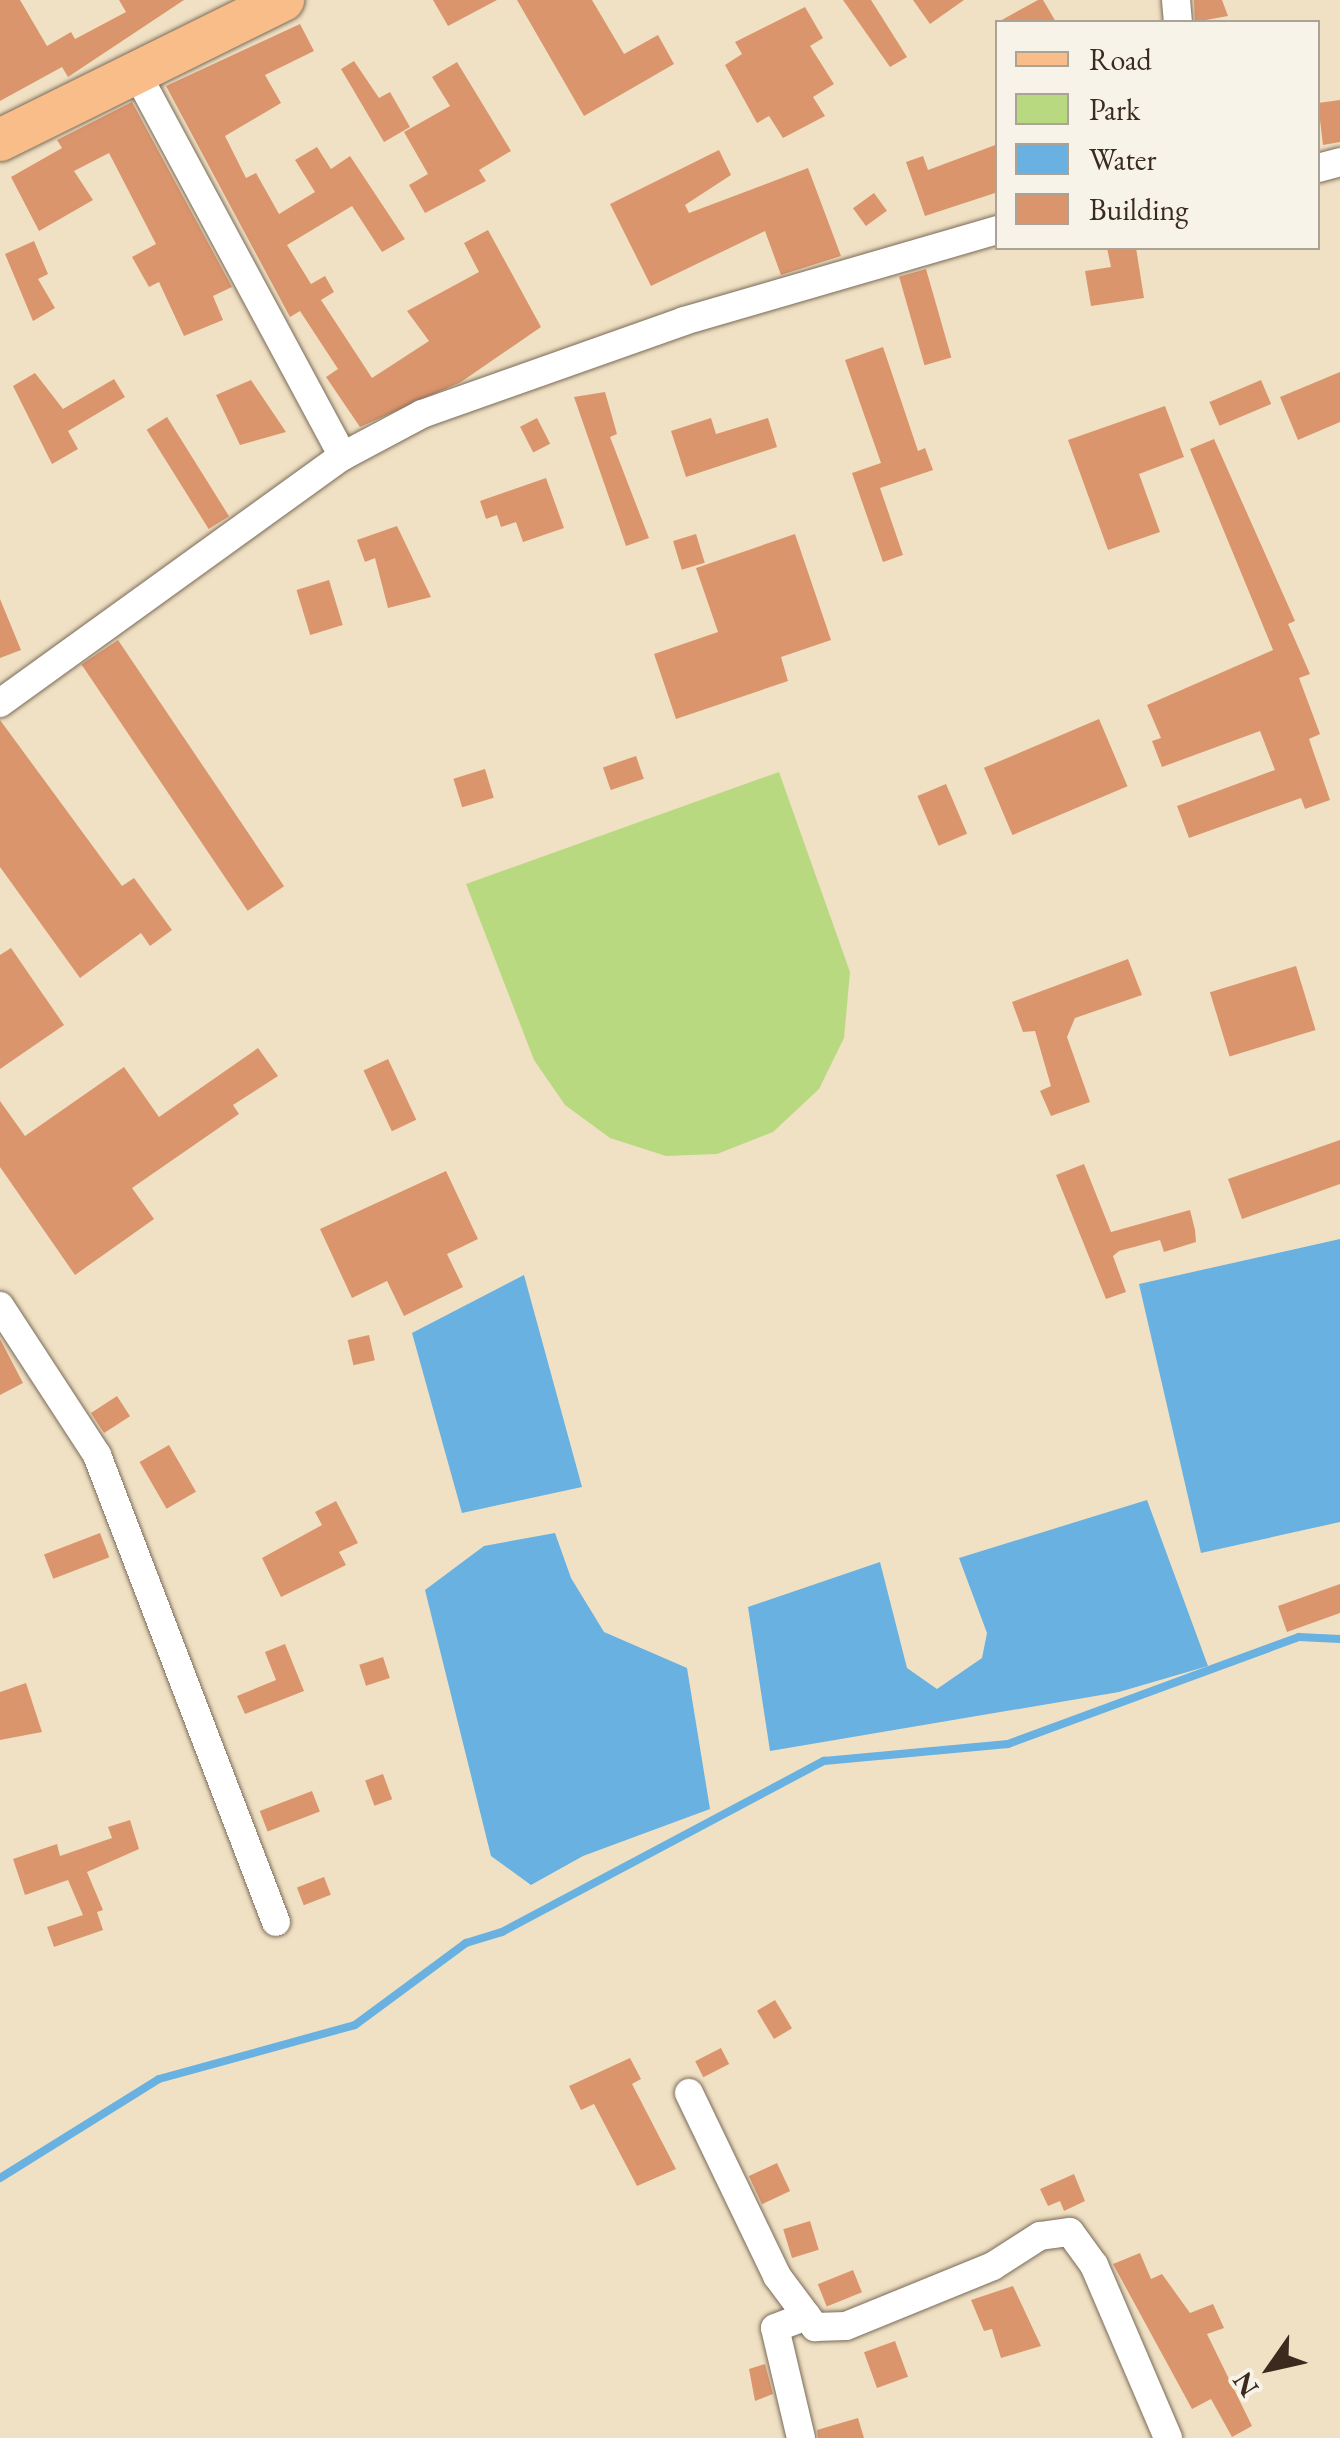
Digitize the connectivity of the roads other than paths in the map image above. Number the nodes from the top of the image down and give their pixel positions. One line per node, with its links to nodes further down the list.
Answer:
1 (283, 0): 2 (main road)
2 (232, 11): 3 (main road)
3 (137, 74): 4 (main road); 6 (street)
4 (0, 140)
5 (995, 231): 6 (street)
6 (342, 456): 7 (street)
7 (0, 703)
8 (0, 1306): 9 (street)
9 (276, 1922)
10 (689, 2093): 11 (street)
11 (807, 2316): 12 (street); 13 (street)
12 (801, 2438)
13 (1168, 2438)

